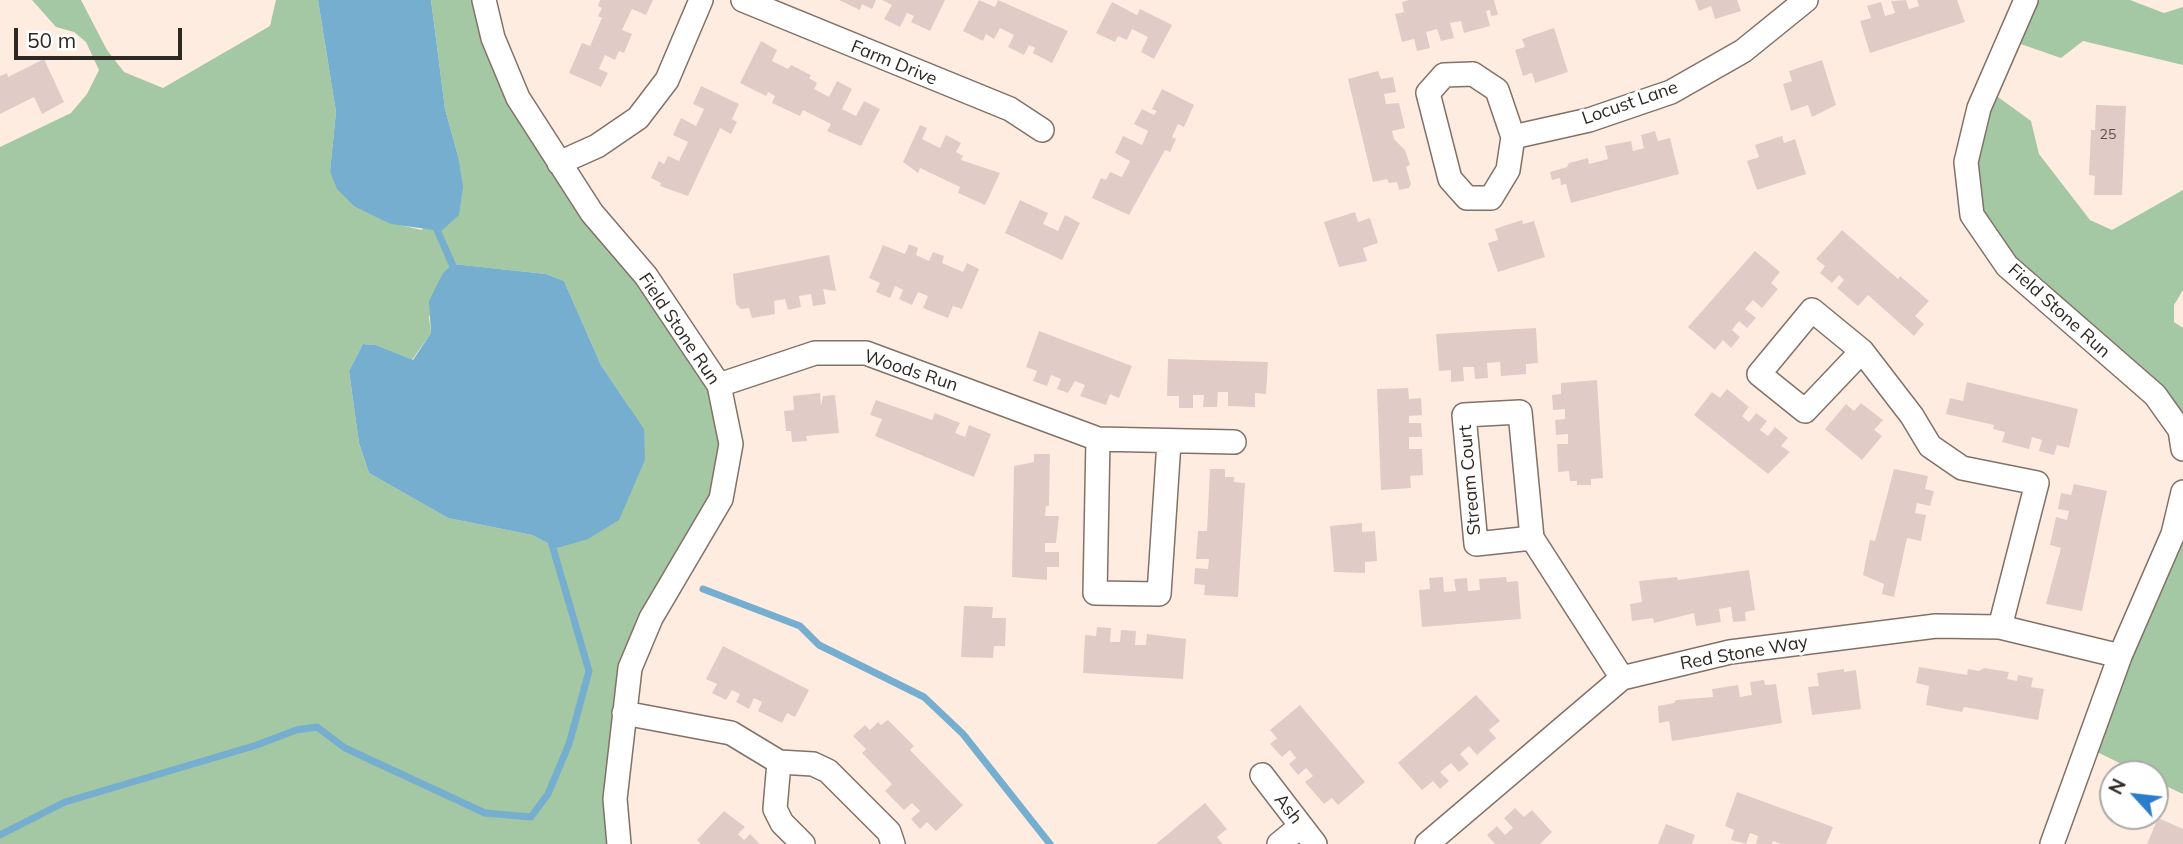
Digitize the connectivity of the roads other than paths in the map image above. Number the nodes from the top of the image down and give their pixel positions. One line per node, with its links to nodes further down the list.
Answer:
1 (484, 0): 8 (street, Field Stone Run)
2 (701, 0): 8 (street)
3 (743, 0): 6 (street, Farm Drive)
4 (1806, 0): 7 (street, Locust Lane)
5 (2026, 0): 14 (street, Field Stone Run)
6 (1042, 130)
7 (1513, 137): 7 (street)
8 (559, 163): 10 (street, Field Stone Run)
9 (1862, 351): 9 (street); 17 (street)
10 (719, 385): 11 (street, Woods Run); 20 (street, Field Stone Run)
11 (1098, 439): 12 (street, Woods Run); 12 (street)
12 (1169, 442): 13 (street, Woods Run)
13 (1234, 442)
14 (2183, 449)
15 (2183, 492): 18 (street)
16 (1532, 538): 16 (street, Stream Court); 19 (street, Stream Court)
17 (2000, 627): 18 (street, Red Stone Way); 19 (street, Red Stone Way)
18 (2120, 656): 30 (street)
19 (1622, 678): 29 (street, Red Stone Way)
20 (624, 713): 21 (street); 24 (street, Field Stone Run)
21 (779, 762): 25 (street); 26 (street)
22 (1262, 775): 23 (street, Ash)
23 (1301, 825): 27 (street); 28 (street, Ash)
24 (618, 844)
25 (803, 844)
26 (893, 844)
27 (1279, 844)
28 (1315, 844)
29 (1427, 844)
30 (2052, 844)

